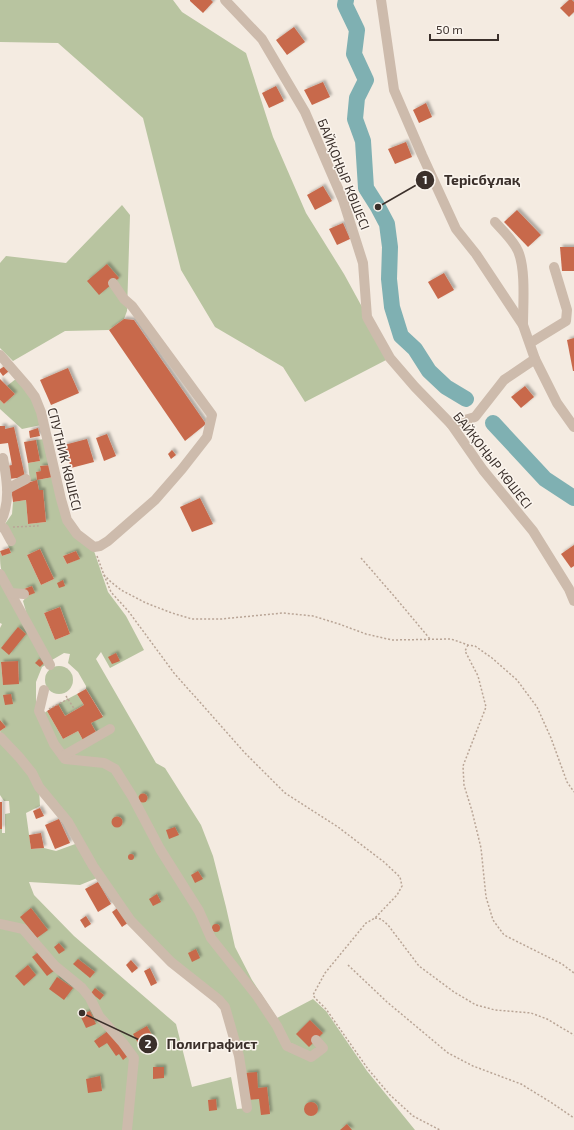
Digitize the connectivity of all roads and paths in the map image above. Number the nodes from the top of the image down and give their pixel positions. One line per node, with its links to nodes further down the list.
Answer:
1 (225, 0): 10 (street, БАЙҚОҢЫР КӨШЕСІ)
2 (381, 0): 6 (street)
3 (495, 222): 6 (street)
4 (554, 267): 7 (street)
5 (113, 283): 19 (street)
6 (523, 325): 7 (street)
7 (530, 343): 9 (street)
8 (0, 355): 19 (street, СПУТНИК КӨШЕСІ)
9 (535, 359): 10 (street); 11 (street)
10 (451, 424): 25 (street, БАЙҚОҢЫР КӨШЕСІ)
11 (574, 428)
12 (3, 458): 14 (street)
13 (26, 479): 14 (street)
14 (7, 486): 15 (street)
15 (3, 504): 17 (street)
16 (37, 523): 17 (path)
17 (1, 526): 18 (street)
18 (11, 541)
19 (94, 547): 22 (path)
20 (361, 558): 26 (path)
21 (0, 574): 23 (street)
22 (104, 575): 26 (path); 38 (path)
23 (11, 593): 24 (street); 28 (street)
24 (24, 594)
25 (574, 601)
26 (430, 639): 27 (path)
27 (468, 645): 37 (path); 41 (path)
28 (50, 665)
29 (44, 690): 33 (street)
30 (66, 696): 31 (path)
31 (68, 699): 32 (path); 33 (path)
32 (75, 710)
33 (40, 714): 36 (street)
34 (110, 729): 36 (street)
35 (0, 737): 44 (street)
36 (63, 756): 43 (street)
37 (574, 792)
38 (375, 918): 42 (path); 47 (path)
39 (0, 924): 46 (street)
40 (348, 965): 45 (path)
41 (574, 973)
42 (574, 1035)
43 (316, 1040)
44 (247, 1108)
45 (574, 1118)
46 (127, 1130)
47 (440, 1130)

